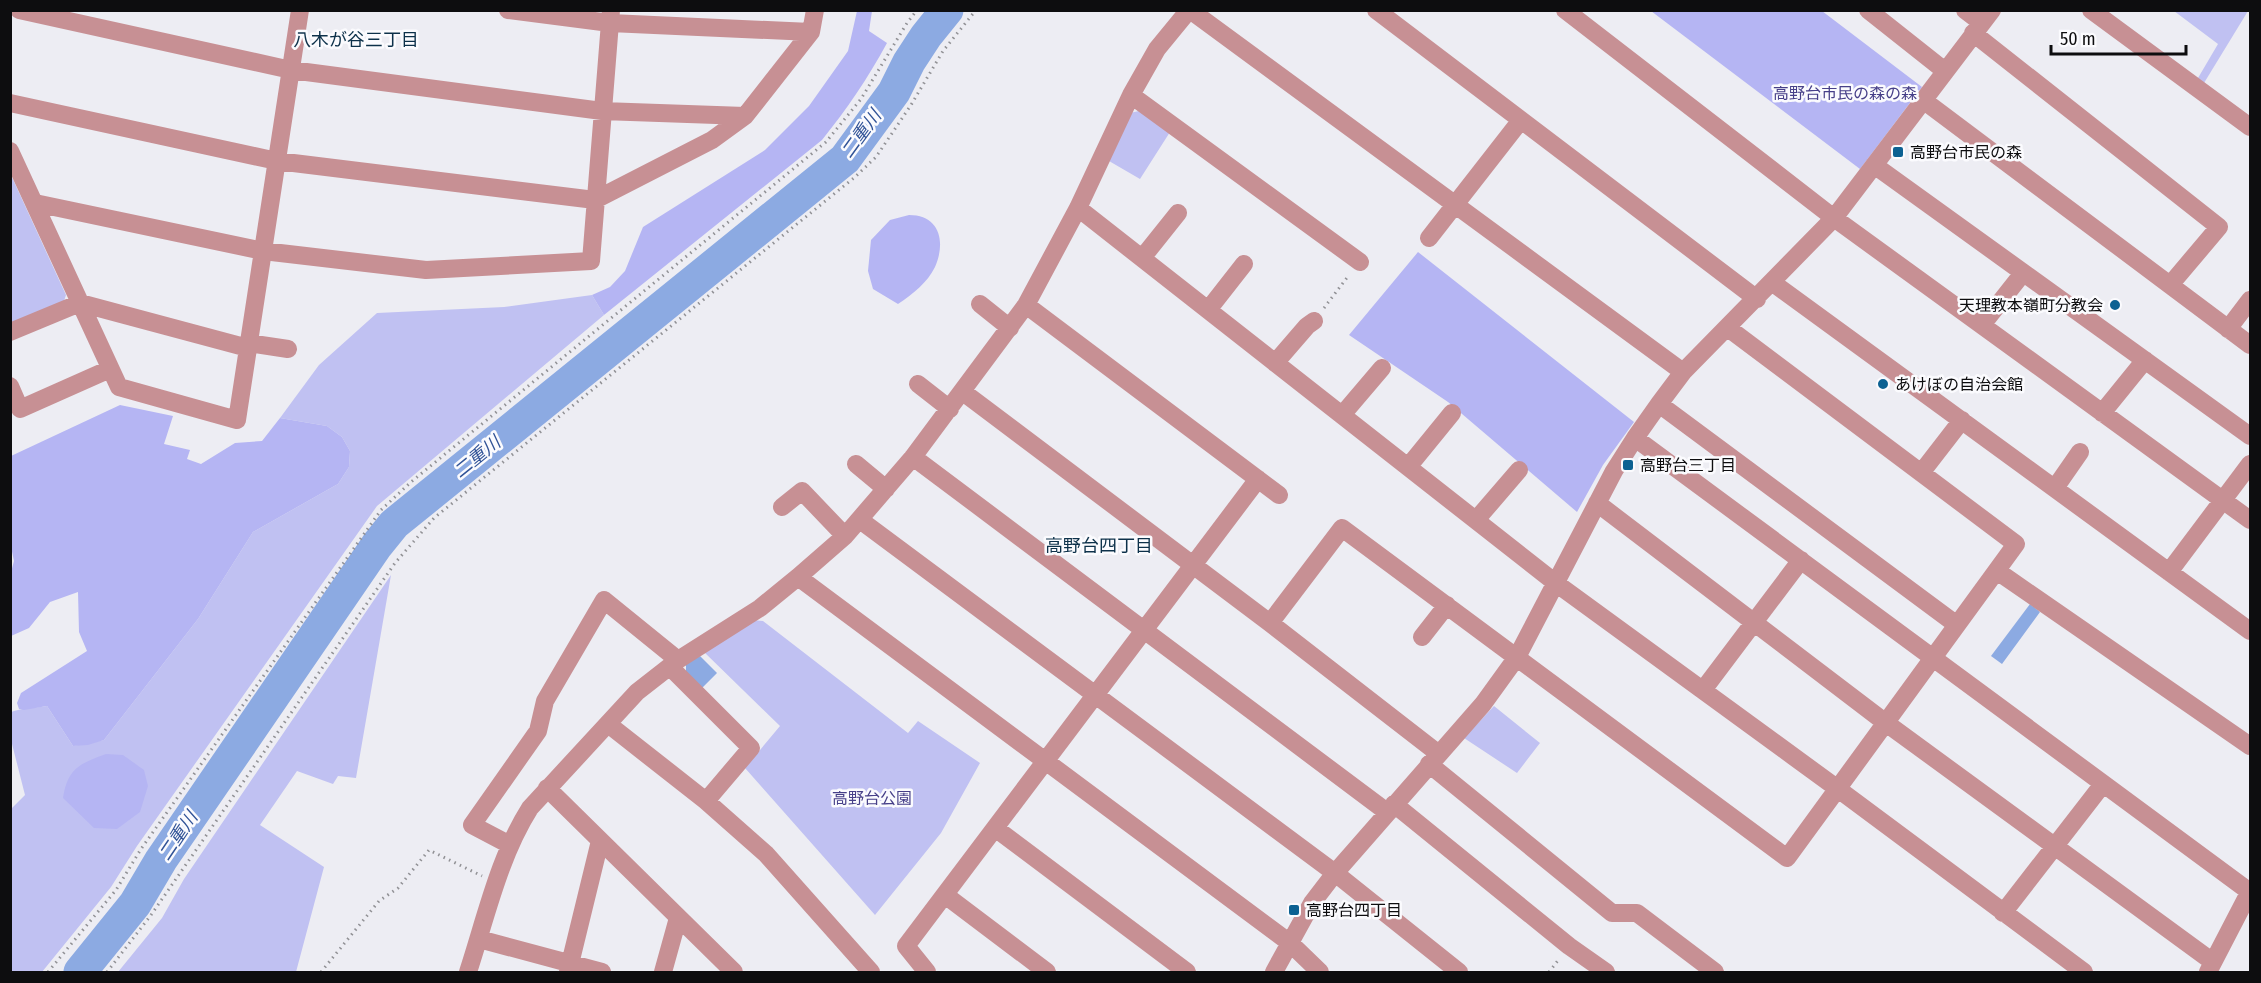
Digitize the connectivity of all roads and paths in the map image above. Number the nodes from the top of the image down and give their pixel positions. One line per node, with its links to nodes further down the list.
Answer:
1 (19, 10): 16 (street)
2 (300, 10): 16 (street)
3 (508, 10): 13 (street)
4 (815, 10): 15 (street)
5 (917, 10): 133 (path)
6 (976, 10): 134 (path)
7 (1189, 10): 18 (street); 30 (street)
8 (1376, 10): 23 (street)
9 (1565, 10): 33 (street)
10 (1868, 10): 17 (street)
11 (1965, 10): 14 (street)
12 (2091, 10): 24 (street)
13 (611, 17): 15 (street); 21 (street)
14 (1982, 22): 17 (street); 41 (street)
15 (811, 32): 22 (street)
16 (291, 70): 21 (street); 26 (street)
17 (1945, 71): 19 (street)
18 (1131, 95): 31 (street); 37 (street)
19 (1923, 100): 27 (street); 41 (street)
20 (10, 103): 26 (street)
21 (602, 111): 22 (street); 28 (street)
22 (745, 116): 28 (street)
23 (1521, 120): 30 (street); 42 (street)
24 (2250, 127)
25 (10, 151): 29 (street)
26 (277, 160): 28 (street); 35 (street)
27 (1874, 165): 33 (street); 39 (street)
28 (595, 200): 35 (street)
29 (35, 203): 35 (street); 44 (street)
30 (1456, 206): 34 (street); 61 (street)
31 (1078, 208): 36 (street); 46 (street)
32 (1178, 213): 36 (street)
33 (1834, 218): 40 (street); 49 (street)
34 (1429, 238)
35 (263, 251): 55 (street)
36 (1142, 258): 47 (street)
37 (1360, 262): 48 (path)
38 (1244, 264): 47 (street)
39 (2023, 273): 49 (street); 57 (street)
40 (1773, 283): 42 (street); 70 (street)
41 (2170, 285): 52 (street)
42 (1757, 299): 51 (street)
43 (2250, 300): 52 (street)
44 (80, 303): 53 (street); 55 (street); 60 (street)
45 (980, 304): 50 (street)
46 (1026, 305): 50 (street); 80 (street)
47 (1208, 310): 58 (street)
48 (1314, 321): 58 (street)
49 (1982, 325): 67 (street)
50 (1010, 328): 64 (street)
51 (1728, 328): 61 (street); 79 (street)
52 (2228, 329): 54 (street)
53 (10, 332)
54 (2250, 345)
55 (249, 346): 56 (street); 60 (street)
56 (288, 349)
57 (2145, 360): 67 (street); 71 (street)
58 (1275, 363): 69 (street)
59 (1382, 368): 69 (street)
60 (110, 369): 63 (street)
61 (1683, 372): 65 (street)
62 (918, 384): 66 (street)
63 (10, 386)
64 (963, 392): 66 (street); 92 (street)
65 (1659, 404): 72 (street); 100 (street)
66 (950, 409): 74 (street)
67 (2102, 412): 84 (street)
68 (1452, 413): 77 (street)
69 (1342, 415): 77 (street)
70 (1962, 420): 79 (street); 81 (street)
71 (2250, 436)
72 (1635, 438): 85 (street); 91 (street)
73 (2080, 452): 81 (street)
74 (913, 457): 82 (street); 101 (street)
75 (856, 464): 82 (street)
76 (2250, 464): 84 (street)
77 (1408, 467): 88 (street)
78 (1519, 470): 88 (street)
79 (1921, 473): 93 (street)
80 (1258, 479): 83 (street); 92 (street)
81 (2055, 488): 94 (street)
82 (886, 489): 87 (street)
83 (1279, 495)
84 (2223, 500): 89 (street); 94 (street)
85 (1597, 503): 96 (street); 98 (street)
86 (782, 507): 90 (street)
87 (860, 520): 90 (street); 108 (street)
88 (1476, 520): 96 (street)
89 (2250, 520)
90 (844, 536): 95 (street)
91 (1801, 560): 98 (street); 105 (street)
92 (1192, 566): 99 (street); 101 (street)
93 (1997, 571): 100 (street); 111 (street)
94 (2169, 572): 102 (street)
95 (798, 577): 106 (street); 113 (street)
96 (1557, 584): 104 (street); 107 (street)
97 (1447, 605): 99 (street); 103 (street); 104 (street)
98 (1754, 623): 107 (street); 109 (street)
99 (1270, 624): 112 (street)
100 (1957, 625): 105 (street)
101 (1144, 630): 108 (street); 118 (street)
102 (2250, 631)
103 (1422, 637)
104 (1517, 657): 112 (street); 116 (street)
105 (1933, 658): 109 (street); 114 (street)
106 (674, 664): 110 (street); 117 (street); 121 (street)
107 (1703, 690): 116 (street)
108 (1095, 695): 113 (street); 123 (street)
109 (1886, 723): 116 (street); 122 (street)
110 (608, 724): 115 (street); 117 (street)
111 (2250, 747)
112 (1434, 759): 118 (street); 148 (street)
113 (1046, 761): 119 (street); 130 (street)
114 (2103, 784): 122 (street); 125 (street)
115 (547, 788): 120 (street); 121 (street)
116 (1838, 789): 127 (street)
117 (706, 801): 140 (street)
118 (1390, 808): 123 (street); 147 (street)
119 (995, 828): 126 (street); 143 (street)
120 (600, 842): 128 (street); 132 (street)
121 (510, 845): 124 (street)
122 (2054, 846): 127 (street); 131 (street)
123 (1335, 873): 130 (street); 146 (street)
124 (497, 883): 129 (street); 135 (path)
125 (2250, 892): 131 (street)
126 (945, 895): 141 (street); 142 (street)
127 (2004, 913): 149 (street)
128 (678, 918): 138 (street); 139 (street)
129 (479, 939): 132 (street); 136 (street)
130 (1290, 943): 144 (street); 145 (street)
131 (2210, 967)
132 (569, 968): 137 (street)
133 (48, 972)
134 (107, 972)
135 (321, 972)
136 (468, 972)
137 (602, 972)
138 (663, 972)
139 (734, 972)
140 (871, 972)
141 (927, 972)
142 (1047, 972)
143 (1186, 972)
144 (1274, 972)
145 (1320, 972)
146 (1459, 972)
147 (1606, 972)
148 (1715, 972)
149 (2084, 972)

